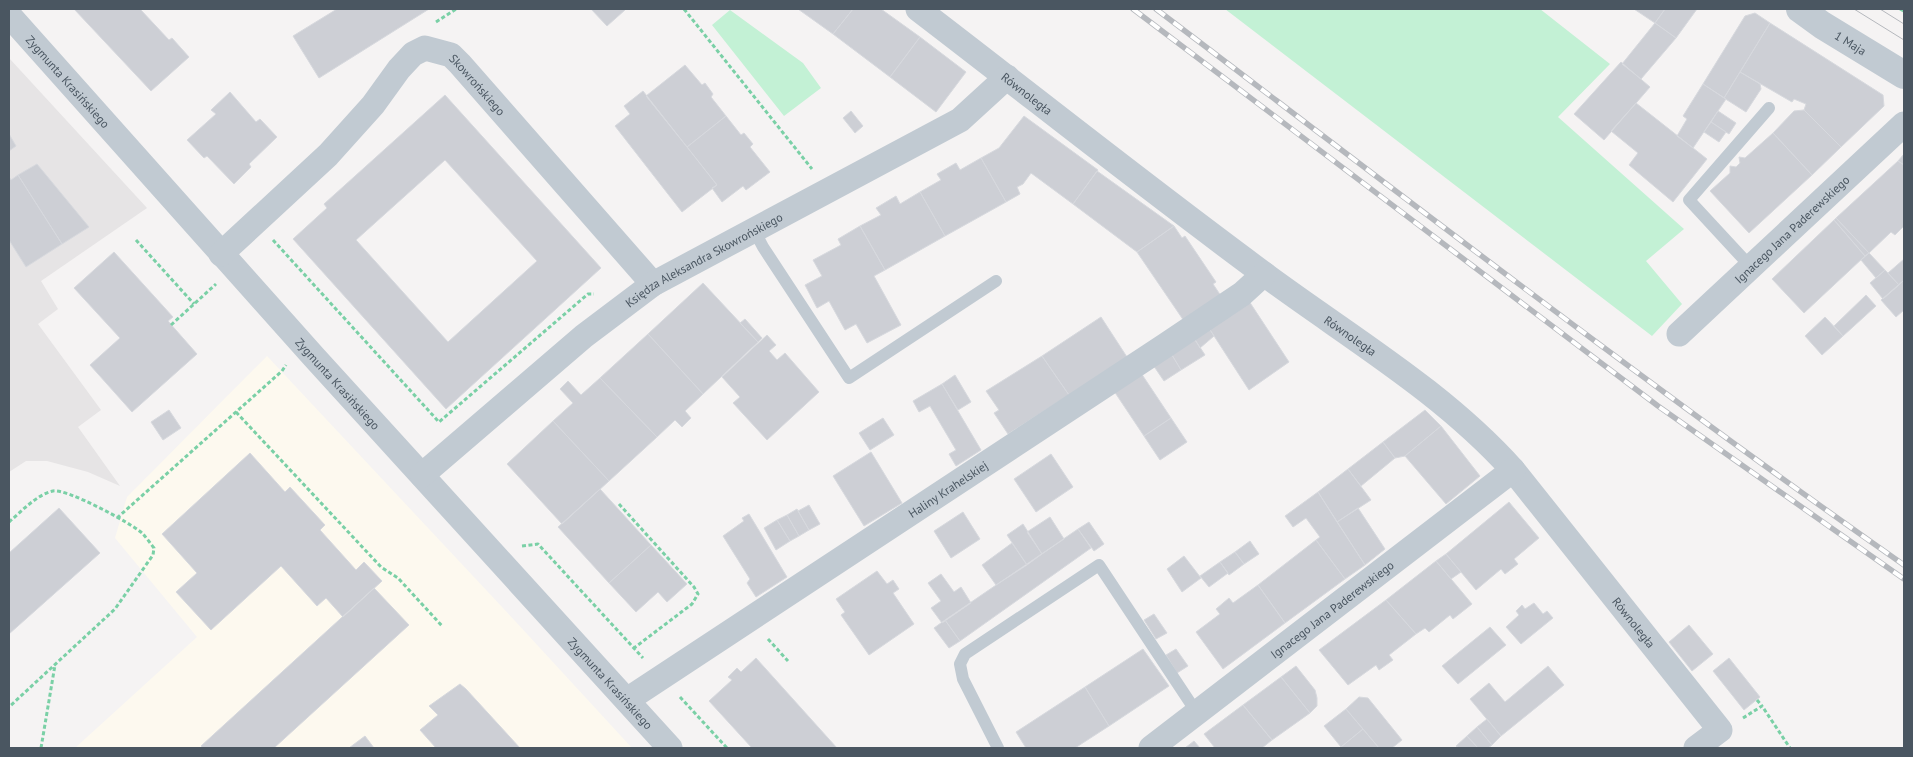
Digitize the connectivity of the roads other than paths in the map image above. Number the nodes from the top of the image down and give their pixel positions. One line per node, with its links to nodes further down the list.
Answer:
1 (918, 9): 5 (street, Równoległa)
2 (1800, 9): 4 (street, 1 Maja)
3 (9, 15): 9 (street, Zygmunta Krasińskiego)
4 (1904, 75)
5 (1007, 77): 8 (street, Księdza Aleksandra Skowrońskiego); 11 (street, Równoległa)
6 (1769, 108): 10 (lane)
7 (1904, 124): 10 (street, Ignacego Jana Paderewskiego)
8 (754, 230): 12 (lane); 13 (street, Księdza Aleksandra Skowrońskiego)
9 (221, 254): 13 (street, Skowrońskiego); 16 (street, Zygmunta Krasińskiego)
10 (1750, 266): 14 (street, Ignacego Jana Paderewskiego)
11 (1264, 274): 15 (street, Równoległa); 17 (street, Haliny Krahelskiej)
12 (996, 281)
13 (653, 284): 16 (street, Księdza Aleksandra Skowrońskiego)
14 (1679, 334)
15 (1513, 470): 18 (street, Ignacego Jana Paderewskiego); 22 (street, Równoległa)
16 (422, 475): 17 (street, Zygmunta Krasińskiego)
17 (627, 700): 19 (street, Zygmunta Krasińskiego)
18 (1197, 713): 20 (lane); 21 (street, Ignacego Jana Paderewskiego)
19 (670, 748)
20 (998, 748)
21 (1151, 748)
22 (1696, 748)

